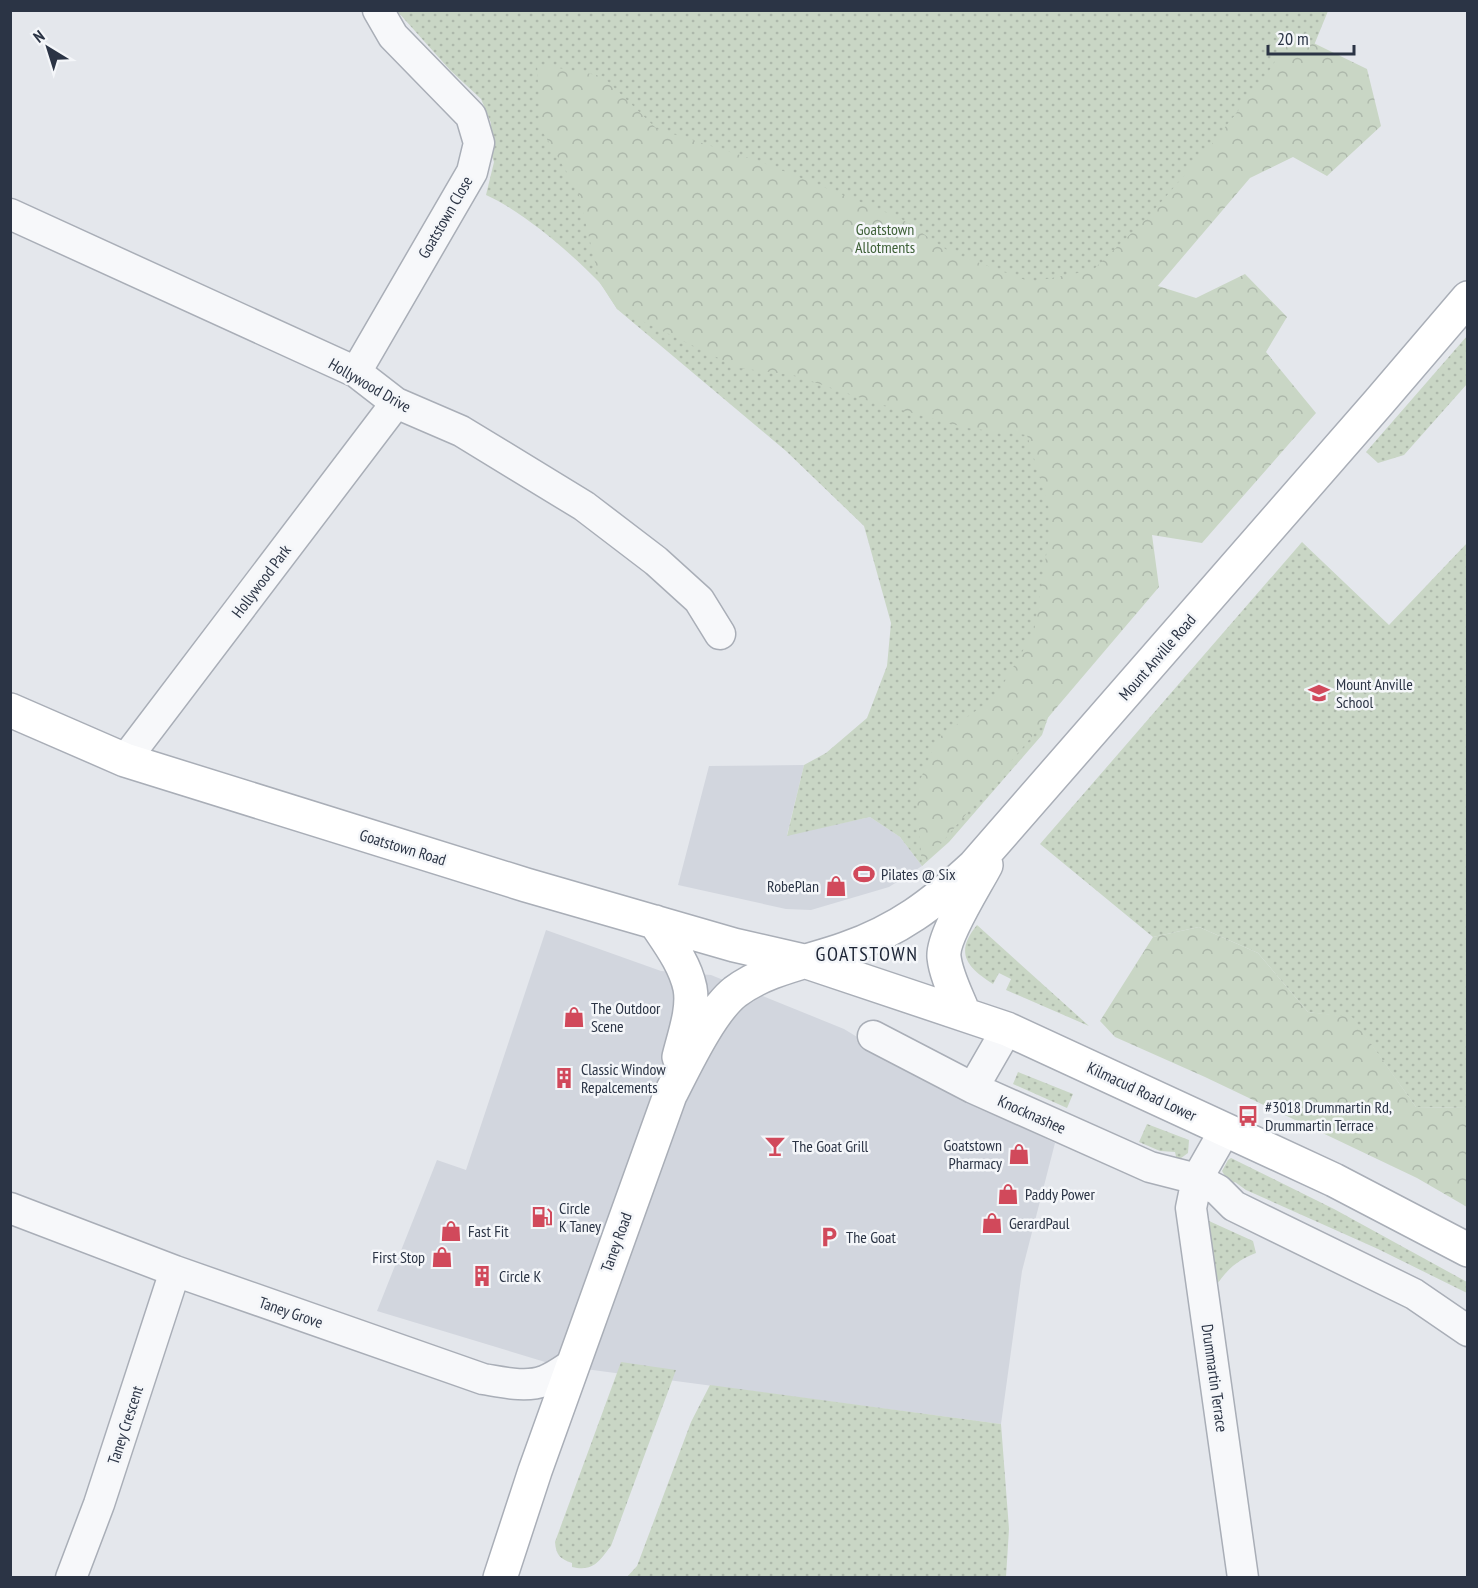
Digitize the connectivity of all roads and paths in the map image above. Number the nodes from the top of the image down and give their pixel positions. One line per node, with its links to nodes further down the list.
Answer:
1 (378, 10): 4 (street, Goatstown Close)
2 (10, 214): 4 (street, Hollywood Drive)
3 (1467, 297): 9 (main road, Mount Anville Road)
4 (356, 372): 5 (street, Hollywood Drive)
5 (396, 403): 6 (street, Hollywood Drive); 8 (street, Hollywood Park)
6 (720, 634)
7 (10, 710): 8 (main road, Goatstown Road)
8 (125, 760): 10 (main road, Goatstown Road)
9 (999, 840): 11 (main road, Mount Anville Road); 12 (main road)
10 (655, 922): 11 (main road, Goatstown Road); 16 (main road)
11 (804, 961): 12 (main road, Kilmacud Road Lower); 16 (main road, Taney Road)
12 (964, 1014): 13 (main road, Kilmacud Road Lower)
13 (1007, 1029): 15 (street); 17 (main road, Kilmacud Road Lower)
14 (873, 1036): 15 (street, Knocknashee)
15 (973, 1088): 18 (street, Knocknashee)
16 (670, 1095): 23 (main road, Taney Road)
17 (1226, 1130): 18 (street); 20 (main road, Kilmacud Road Lower)
18 (1197, 1179): 22 (street, Knocknashee); 26 (street, Drummartin Terrace)
19 (10, 1208): 21 (street, Taney Grove)
20 (1467, 1250)
21 (175, 1271): 23 (street, Taney Grove); 24 (street, Taney Crescent)
22 (1467, 1331)
23 (573, 1364): 25 (main road, Taney Road)
24 (71, 1578)
25 (500, 1578)
26 (1243, 1578)

